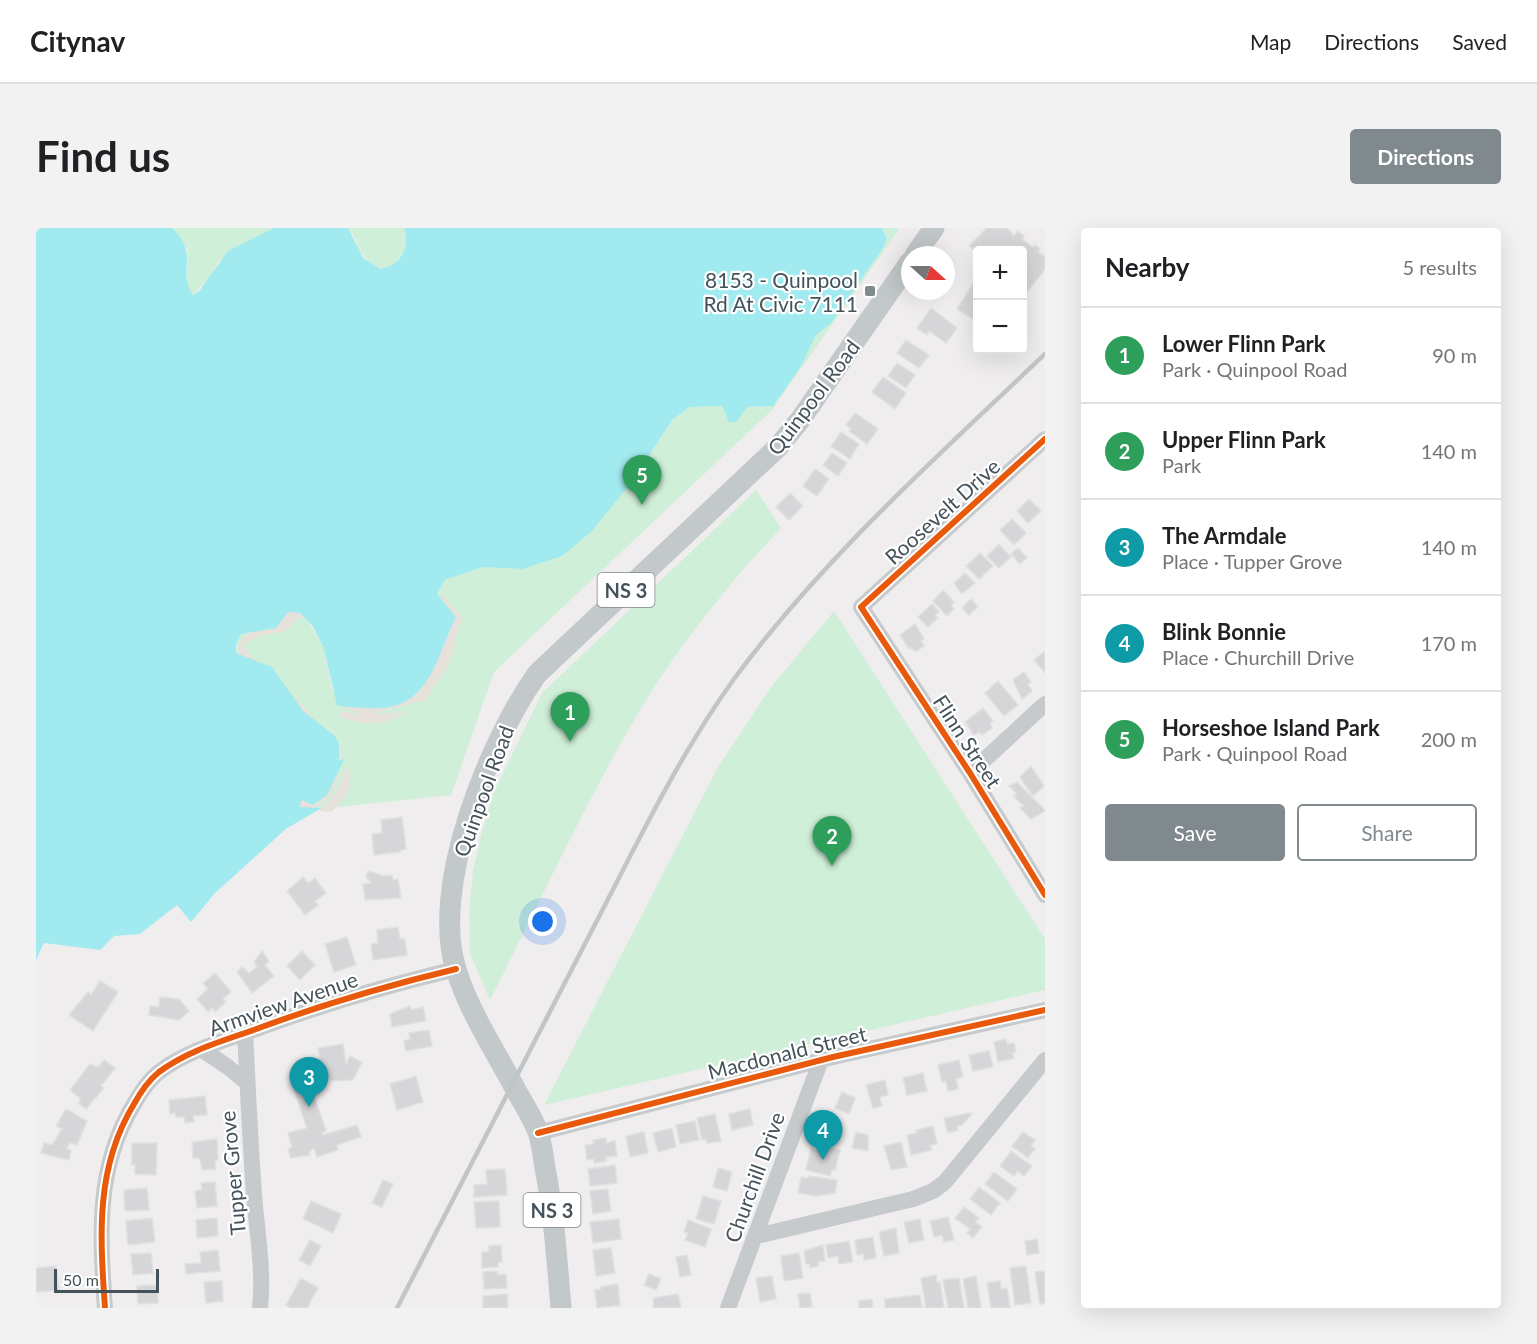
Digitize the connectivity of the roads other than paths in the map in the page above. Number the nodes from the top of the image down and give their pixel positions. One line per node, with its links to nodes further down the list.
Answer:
1 (934, 228): 2 (main road)
2 (921, 246)
3 (901, 275): 9 (main road, Quinpool Road / NS 3)
4 (1045, 439): 5 (street, Roosevelt Drive)
5 (861, 607): 7 (street, Flinn Street)
6 (1045, 704): 7 (street)
7 (970, 773): 8 (street, Flinn Street)
8 (1045, 895)
9 (456, 969): 11 (street, Armview Avenue); 16 (main road, Quinpool Road / NS 3)
10 (1045, 1010): 13 (street, Macdonald Street)
11 (245, 1033): 12 (street, Armview Avenue); 15 (street, Tupper Grove)
12 (201, 1049): 15 (street); 18 (street, Armview Avenue)
13 (821, 1060): 16 (street, Macdonald Street); 17 (street, Churchill Drive)
14 (1045, 1060): 17 (street)
15 (248, 1083): 19 (street, Tupper Grove)
16 (534, 1124): 20 (main road, Quinpool Road / NS 3)
17 (757, 1236): 21 (street, Churchill Drive)
18 (105, 1308)
19 (260, 1308)
20 (561, 1308)
21 (728, 1308)

